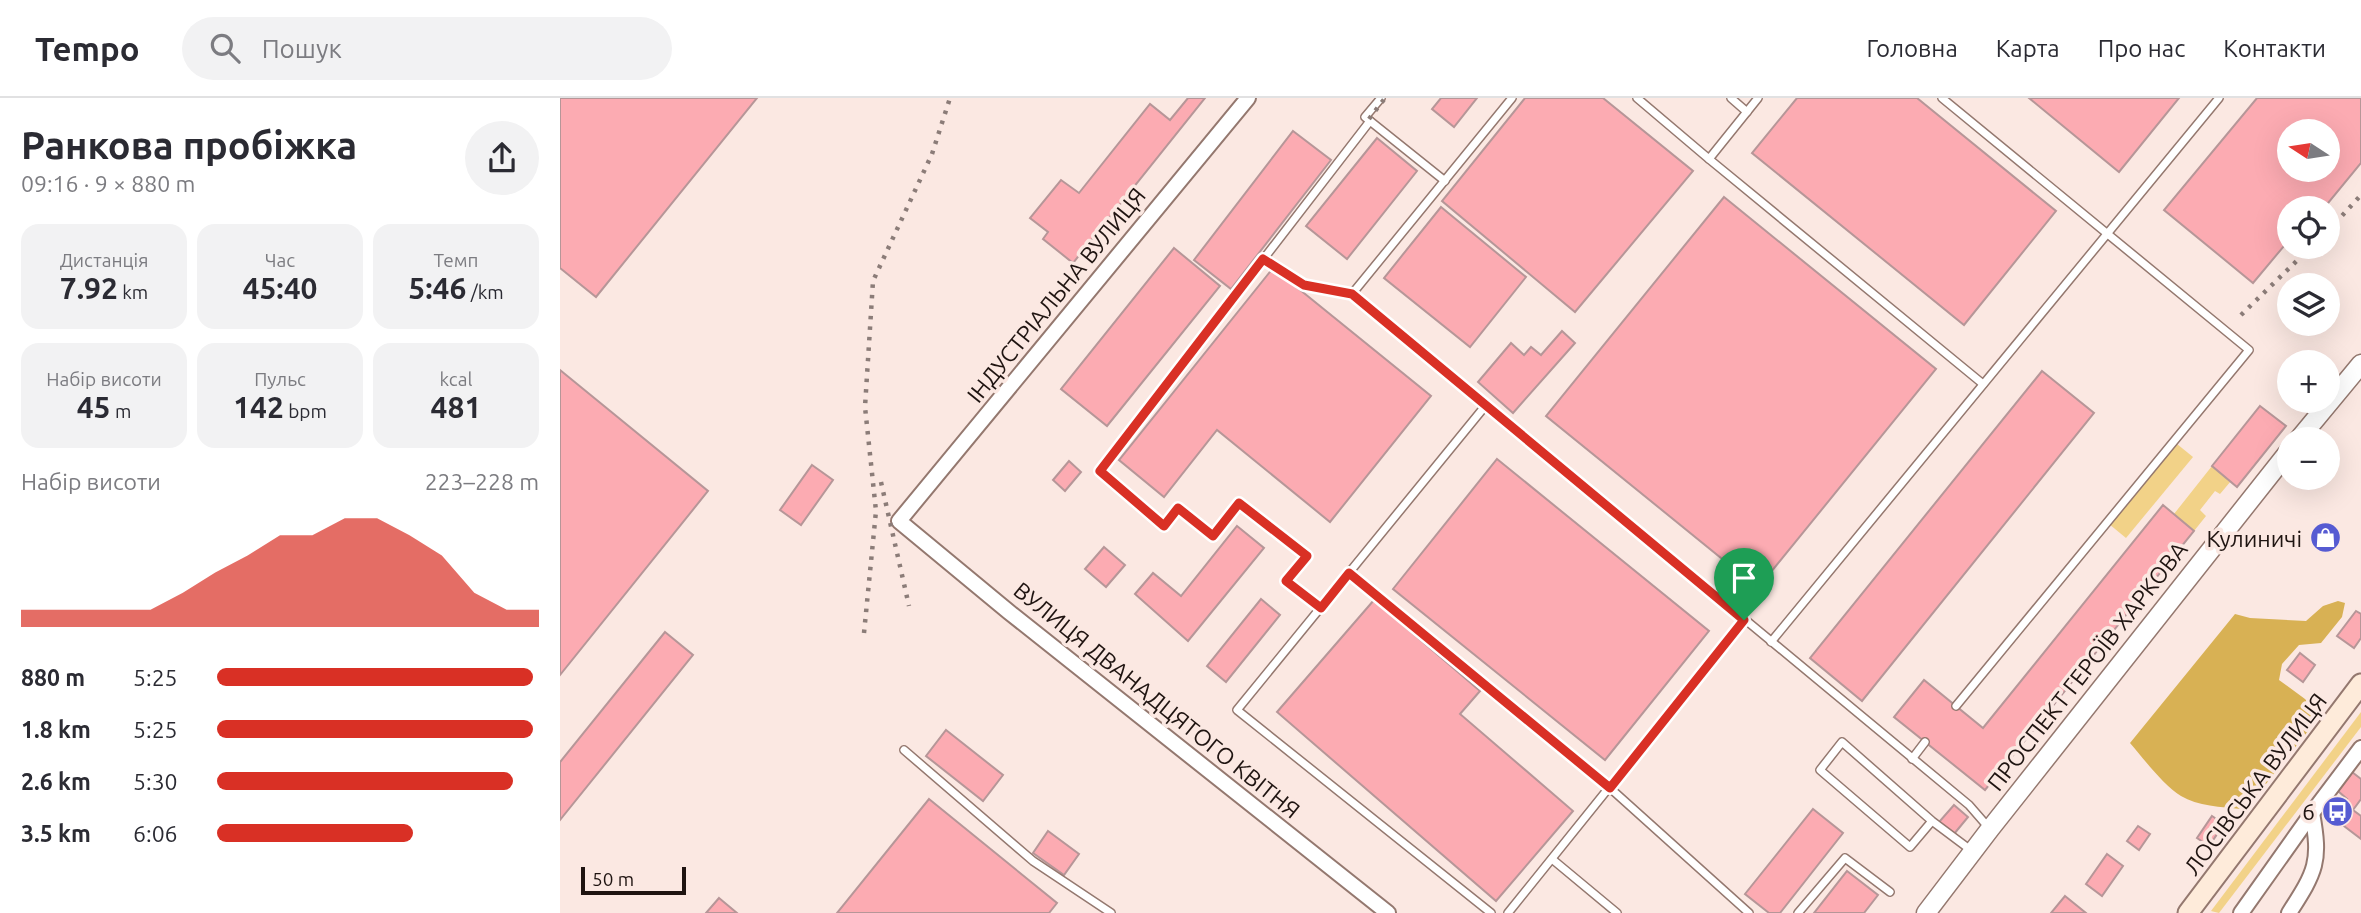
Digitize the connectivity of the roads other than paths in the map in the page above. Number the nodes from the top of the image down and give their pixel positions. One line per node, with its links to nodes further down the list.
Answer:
1 (1248, 98): 21 (street, ІНДУСТРІАЛЬНА ВУЛИЦЯ)
2 (1381, 98): 10 (lane)
3 (1512, 98): 12 (lane)
4 (1637, 98): 11 (lane)
5 (1731, 98): 9 (lane)
6 (1758, 98): 9 (lane)
7 (1942, 98): 13 (lane)
8 (2219, 98): 13 (lane)
9 (1746, 112): 11 (lane)
10 (1370, 121): 12 (lane); 14 (lane)
11 (1709, 159): 17 (lane)
12 (1445, 181): 15 (lane)
13 (2108, 232): 17 (lane); 27 (lane)
14 (1263, 259): 15 (lane); 23 (lane)
15 (1352, 294): 18 (lane)
16 (2361, 364): 19 (street)
17 (1983, 384): 25 (lane)
18 (1486, 405): 22 (lane); 24 (lane)
19 (2309, 427)
20 (2277, 466): 35 (street, ПРОСПЕКТ ГЕРОЇВ ХАРКОВА)
21 (899, 521): 40 (street, ВУЛИЦЯ ДВАНАДЦЯТОГО КВІТНЯ)
22 (1349, 573): 23 (lane); 32 (lane)
23 (1321, 608): 41 (lane)
24 (1744, 620): 25 (lane); 32 (lane)
25 (1772, 642): 31 (lane)
26 (2361, 684): 47 (main road, ЛОСІВСЬКА ВУЛИЦЯ)
27 (1956, 706)
28 (1925, 742): 31 (lane)
29 (2361, 748): 33 (street)
30 (904, 750): 39 (lane)
31 (1912, 759): 35 (lane)
32 (1610, 788): 37 (lane); 44 (lane)
33 (2312, 813): 48 (street); 49 (street)
34 (1932, 821): 34 (lane); 36 (lane)
35 (1990, 829): 36 (street, ПРОСПЕКТ ГЕРОЇВ ХАРКОВА)
36 (1973, 852): 46 (street, ПРОСПЕКТ ГЕРОЇВ ХАРКОВА)
37 (1552, 859): 42 (lane); 43 (lane)
38 (1891, 892): 45 (lane)
39 (1111, 913)
40 (1388, 913)
41 (1491, 913)
42 (1508, 913)
43 (1617, 913)
44 (1749, 913)
45 (1798, 913)
46 (1926, 913)
47 (2188, 913)
48 (2241, 913)
49 (2290, 913)

